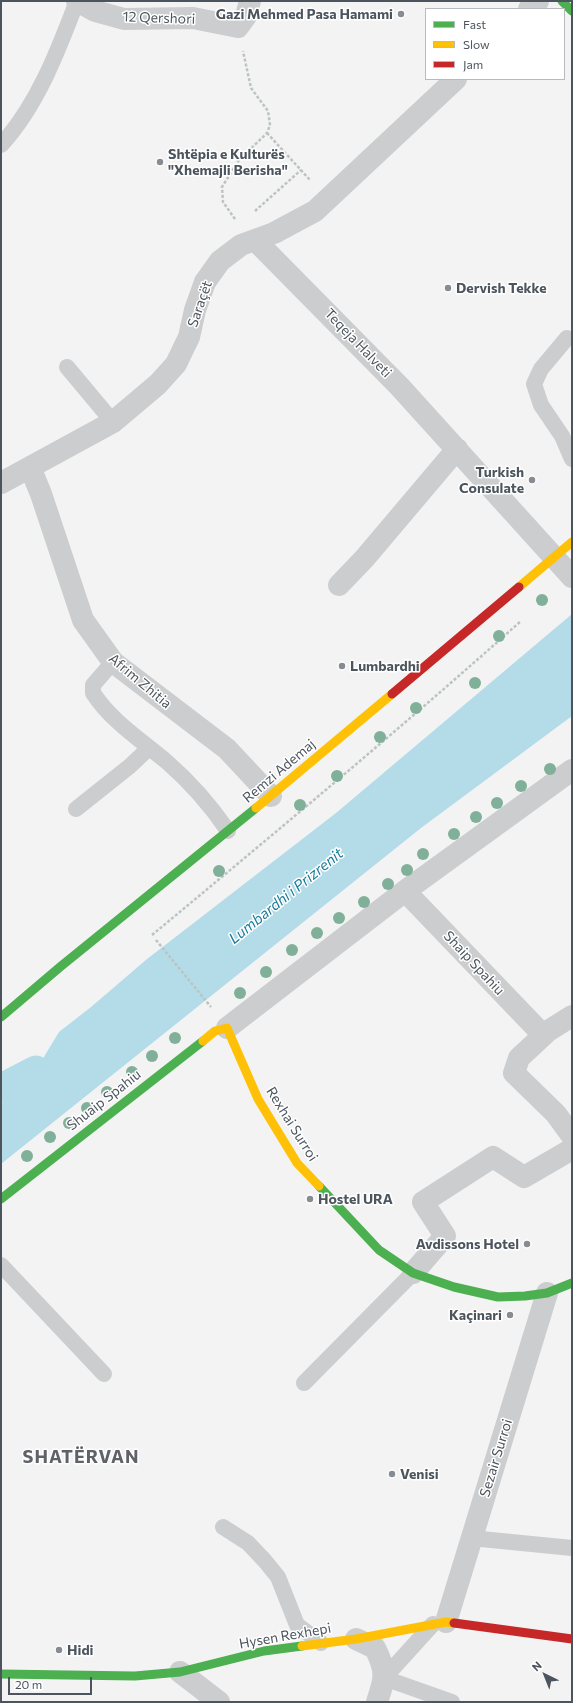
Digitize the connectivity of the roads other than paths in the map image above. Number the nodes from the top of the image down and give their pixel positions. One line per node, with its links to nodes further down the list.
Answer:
1 (77, 1): 2 (street, 12 Qershori); 8 (lane)
2 (250, 1)
3 (538, 1): 5 (street)
4 (562, 1): 6 (street)
5 (530, 8)
6 (572, 11)
7 (455, 80): 9 (street, Saraçët)
8 (1, 145)
9 (256, 240): 12 (street, Saraçët); 13 (street, Teqeja Halveti)
10 (567, 338): 14 (lane)
11 (67, 366): 12 (lane)
12 (113, 422): 15 (street, Saraçët)
13 (457, 449): 18 (street, Teqeja Halveti); 20 (street)
14 (572, 459)
15 (30, 467): 16 (street, Saraçët); 21 (street, Afrim Zhitia)
16 (1, 483)
17 (572, 542): 18 (street, Remzi Ademaj)
18 (554, 557): 19 (street, Teqeja Halveti); 24 (street, Remzi Ademaj)
19 (572, 577)
20 (339, 585)
21 (113, 662): 22 (lane); 24 (street, Afrim Zhitia)
22 (149, 748): 25 (lane); 26 (lane)
23 (572, 770): 27 (street)
24 (271, 796): 26 (street, Remzi Ademaj)
25 (76, 809)
26 (228, 831): 29 (street, Remzi Ademaj)
27 (405, 891): 30 (street); 31 (street, Shaip Spahiu)
28 (572, 1016): 31 (street)
29 (1, 1017)
30 (227, 1028): 34 (street, Shuaip Spahiu); 36 (street, Rexhai Surroi)
31 (543, 1035): 32 (street)
32 (572, 1136)
33 (572, 1149): 36 (street)
34 (1, 1199)
35 (1, 1265): 39 (lane)
36 (413, 1273): 38 (street, Rexhai Surroi); 40 (lane)
37 (572, 1283): 38 (street)
38 (547, 1293): 42 (street, Sezair Surroi)
39 (104, 1374)
40 (304, 1383)
41 (223, 1528): 47 (lane)
42 (471, 1538): 43 (lane); 44 (street, Sezair Surroi)
43 (572, 1548)
44 (439, 1623): 45 (street, Hysen Rexhepi); 46 (street, Hysen Rexhepi); 50 (lane)
45 (356, 1639): 47 (street, Hysen Rexhepi); 50 (street)
46 (572, 1639)
47 (321, 1643): 48 (street, Hysen Rexhepi)
48 (180, 1672): 49 (street, Hysen Rexhepi); 51 (street)
49 (1, 1674)
50 (384, 1678): 52 (street); 53 (lane)
51 (219, 1702)
52 (377, 1702)
53 (452, 1702)

